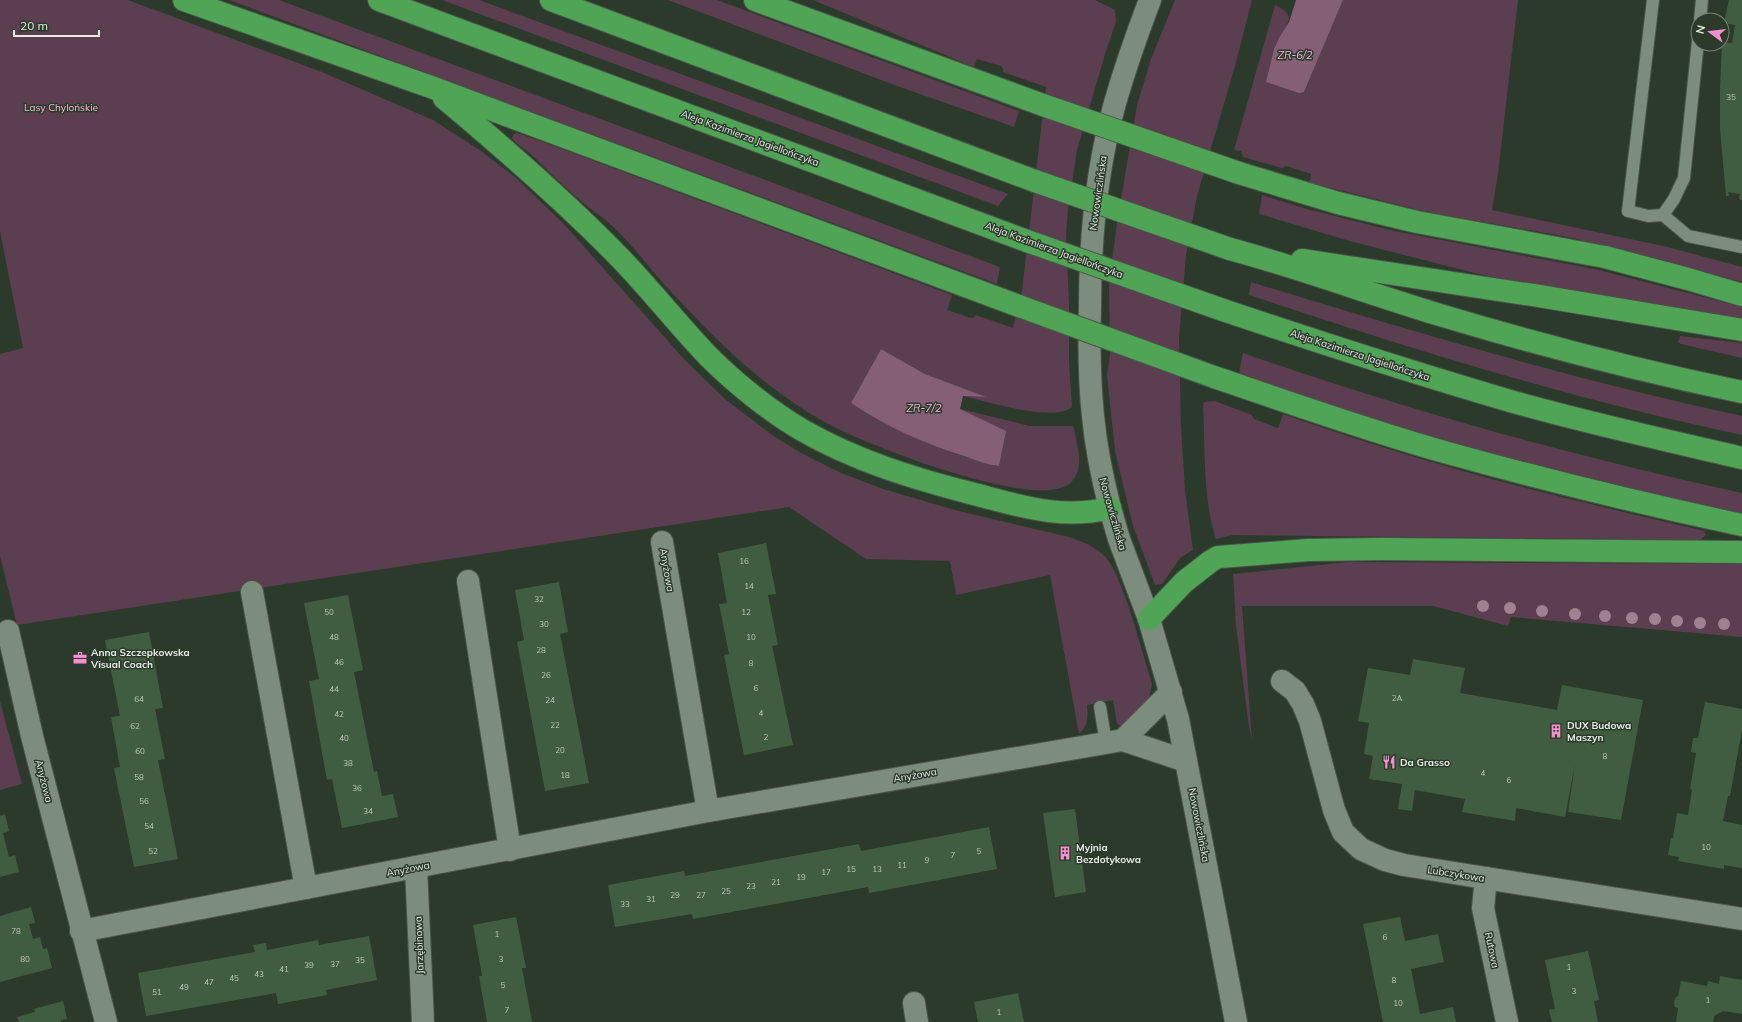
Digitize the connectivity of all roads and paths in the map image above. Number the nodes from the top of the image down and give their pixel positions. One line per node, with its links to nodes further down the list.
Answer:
1 (184, 0): 10 (highway)
2 (379, 0): 17 (highway, Aleja Kazimierza Jagiellończyka, bridge)
3 (551, 0): 13 (highway, bridge)
4 (755, 0): 14 (highway, bridge)
5 (1150, 0): 18 (street, Nowowiczlińska)
6 (1653, 0): 11 (lane)
7 (1702, 0): 8 (lane)
8 (1701, 12)
9 (1697, 52): 11 (lane)
10 (431, 87): 18 (highway); 19 (highway, bridge)
11 (1663, 215): 12 (lane)
12 (1742, 247)
13 (1232, 249): 15 (highway); 16 (highway)
14 (1742, 295)
15 (1742, 330)
16 (1742, 392)
17 (1742, 458)
18 (1110, 508): 24 (street, Nowowiczlińska)
19 (1742, 525)
20 (662, 542): 31 (street, Anyżowa)
21 (1742, 552): 24 (highway)
22 (468, 581): 32 (street)
23 (252, 592): 35 (street)
24 (1149, 619): 27 (street, Nowowiczlińska)
25 (8, 631): 37 (street, Anyżowa)
26 (1282, 681): 34 (street, Lubczykowa)
27 (1171, 692): 29 (street); 30 (street, Nowowiczlińska)
28 (1100, 707): 29 (lane)
29 (1114, 741): 30 (street); 31 (street, Anyżowa)
30 (1186, 761): 40 (street, Nowowiczlińska)
31 (708, 811): 32 (street, Anyżowa)
32 (510, 850): 33 (street, Anyżowa)
33 (416, 867): 35 (street, Anyżowa); 39 (street, Jarzębinowa)
34 (1486, 878): 36 (street, Lubczykowa); 41 (street, Rutowa)
35 (306, 888): 37 (street, Anyżowa)
36 (1742, 919)
37 (81, 931): 38 (street, Anyżowa)
38 (106, 1022)
39 (422, 1022)
40 (1236, 1022)
41 (1507, 1022)

